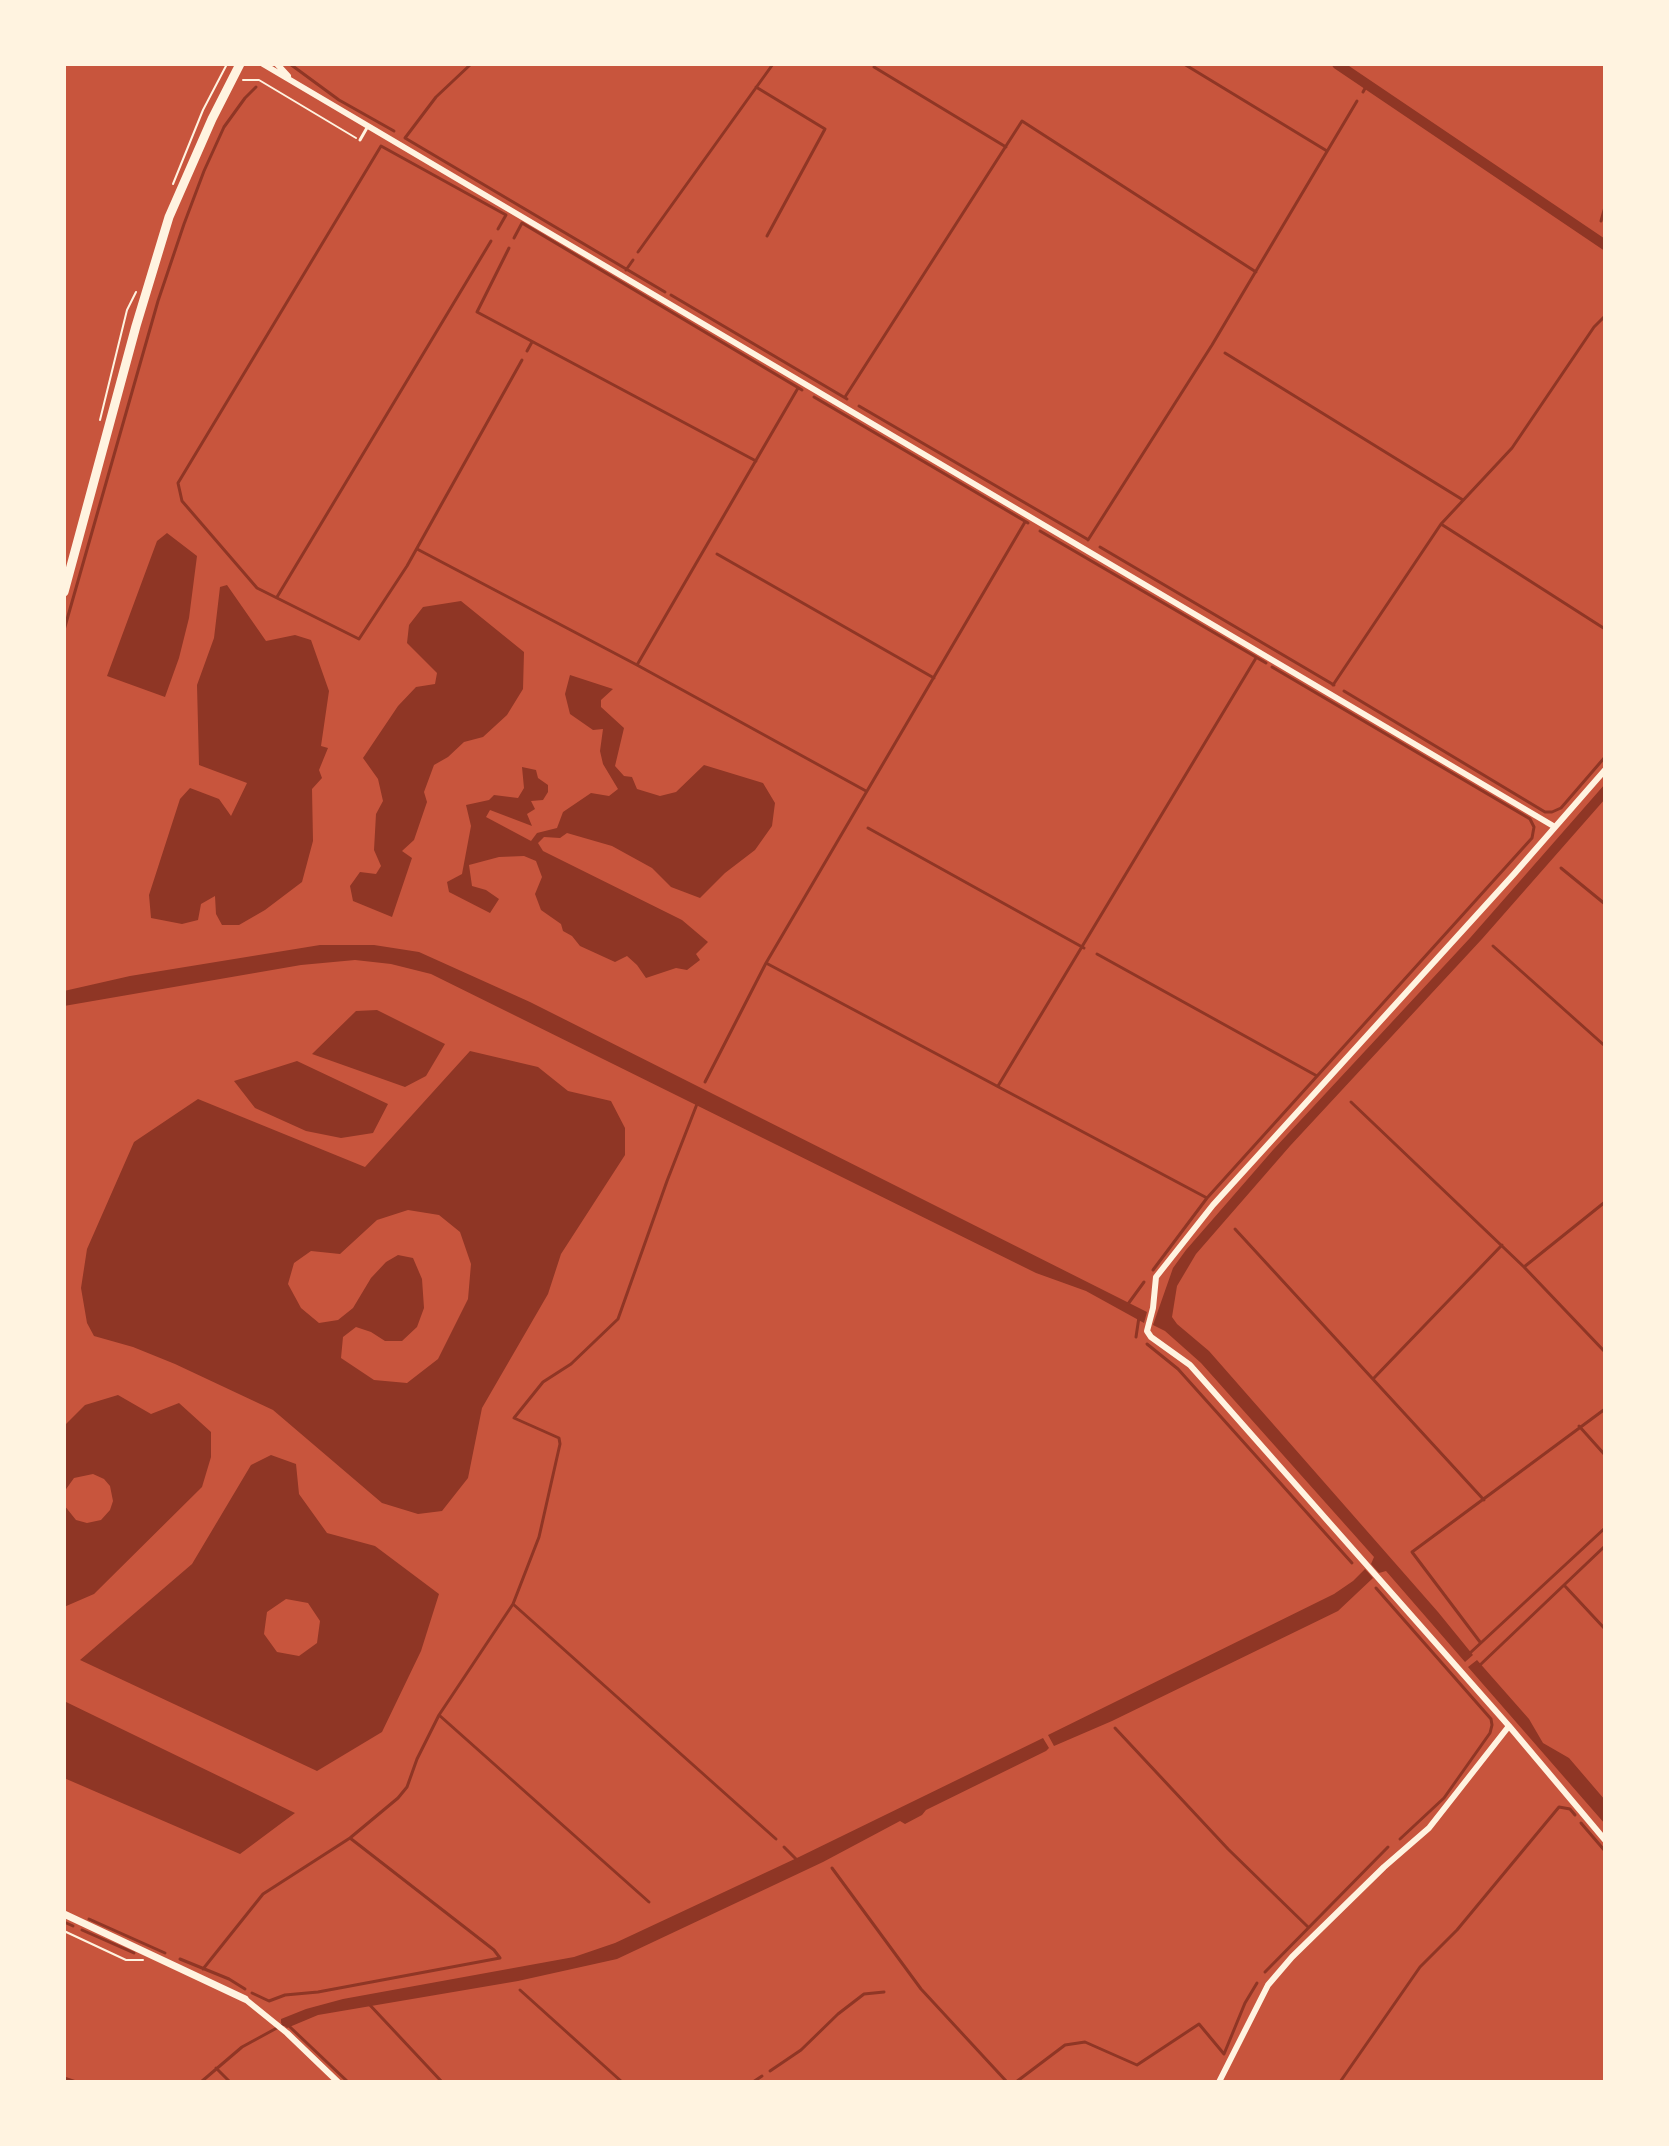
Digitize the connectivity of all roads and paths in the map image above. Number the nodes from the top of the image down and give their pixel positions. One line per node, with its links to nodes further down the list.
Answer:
1 (227, 64): 5 (path)
2 (240, 64): 5 (main road)
3 (263, 64): 6 (street)
4 (277, 64): 6 (street)
5 (234, 75): 8 (path); 9 (main road)
6 (290, 78): 7 (street)
7 (368, 126): 8 (lane); 11 (street)
8 (360, 140)
9 (64, 592)
10 (1605, 770): 11 (street)
11 (1555, 827): 12 (street)
12 (1509, 1726): 13 (street); 19 (street)
13 (1605, 1840)
14 (64, 1914): 16 (street)
15 (64, 1931): 16 (path)
16 (165, 1960): 17 (street)
17 (245, 1999): 18 (street)
18 (338, 2082)
19 (1219, 2082)

